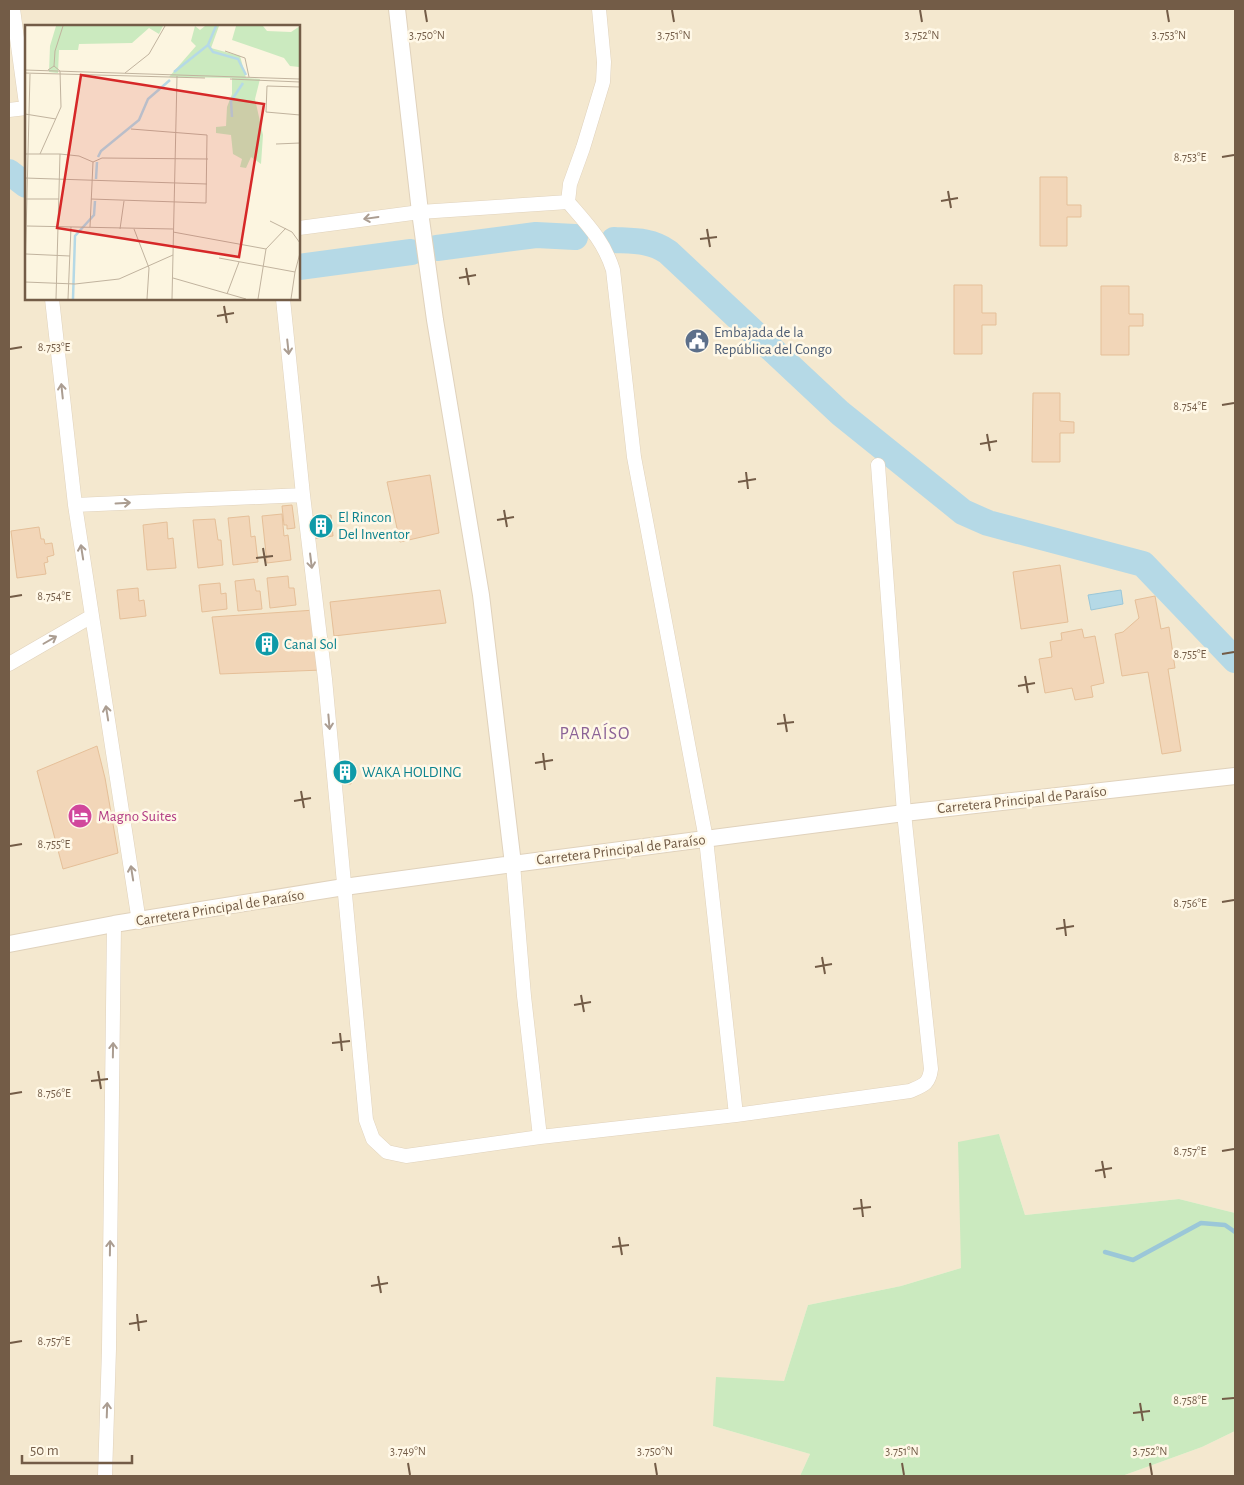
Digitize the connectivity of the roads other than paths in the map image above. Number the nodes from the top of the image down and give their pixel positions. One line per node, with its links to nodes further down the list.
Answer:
1 (13, 9): 4 (street); 5 (street)
2 (397, 9): 9 (street)
3 (599, 9): 8 (street)
4 (9, 10)
5 (25, 99)
6 (25, 106): 7 (street)
7 (9, 110)
8 (568, 202): 9 (street); 20 (street)
9 (420, 212): 10 (street, one-way to 10); 21 (street)
10 (300, 228)
11 (52, 300): 15 (street, one-way to 11)
12 (283, 300): 14 (street, one-way to 14)
13 (878, 464): 19 (street)
14 (303, 495): 15 (street, one-way to 14); 22 (street, one-way to 22)
15 (75, 505): 16 (street, one-way to 15)
16 (92, 616): 17 (street, one-way to 16); 23 (street, one-way to 16)
17 (9, 664)
18 (1235, 776): 19 (street, Carretera Principal de Paraíso)
19 (904, 813): 20 (street, Carretera Principal de Paraíso); 26 (street)
20 (706, 839): 21 (street, Carretera Principal de Paraíso); 26 (street)
21 (513, 864): 22 (street, Carretera Principal de Paraíso); 27 (street)
22 (344, 887): 23 (street, Carretera Principal de Paraíso); 27 (street)
23 (139, 922): 24 (street, Carretera Principal de Paraíso)
24 (114, 924): 25 (street, Carretera Principal de Paraíso); 28 (street, one-way to 24)
25 (9, 944)
26 (736, 1115): 27 (street)
27 (540, 1137)
28 (105, 1476)

